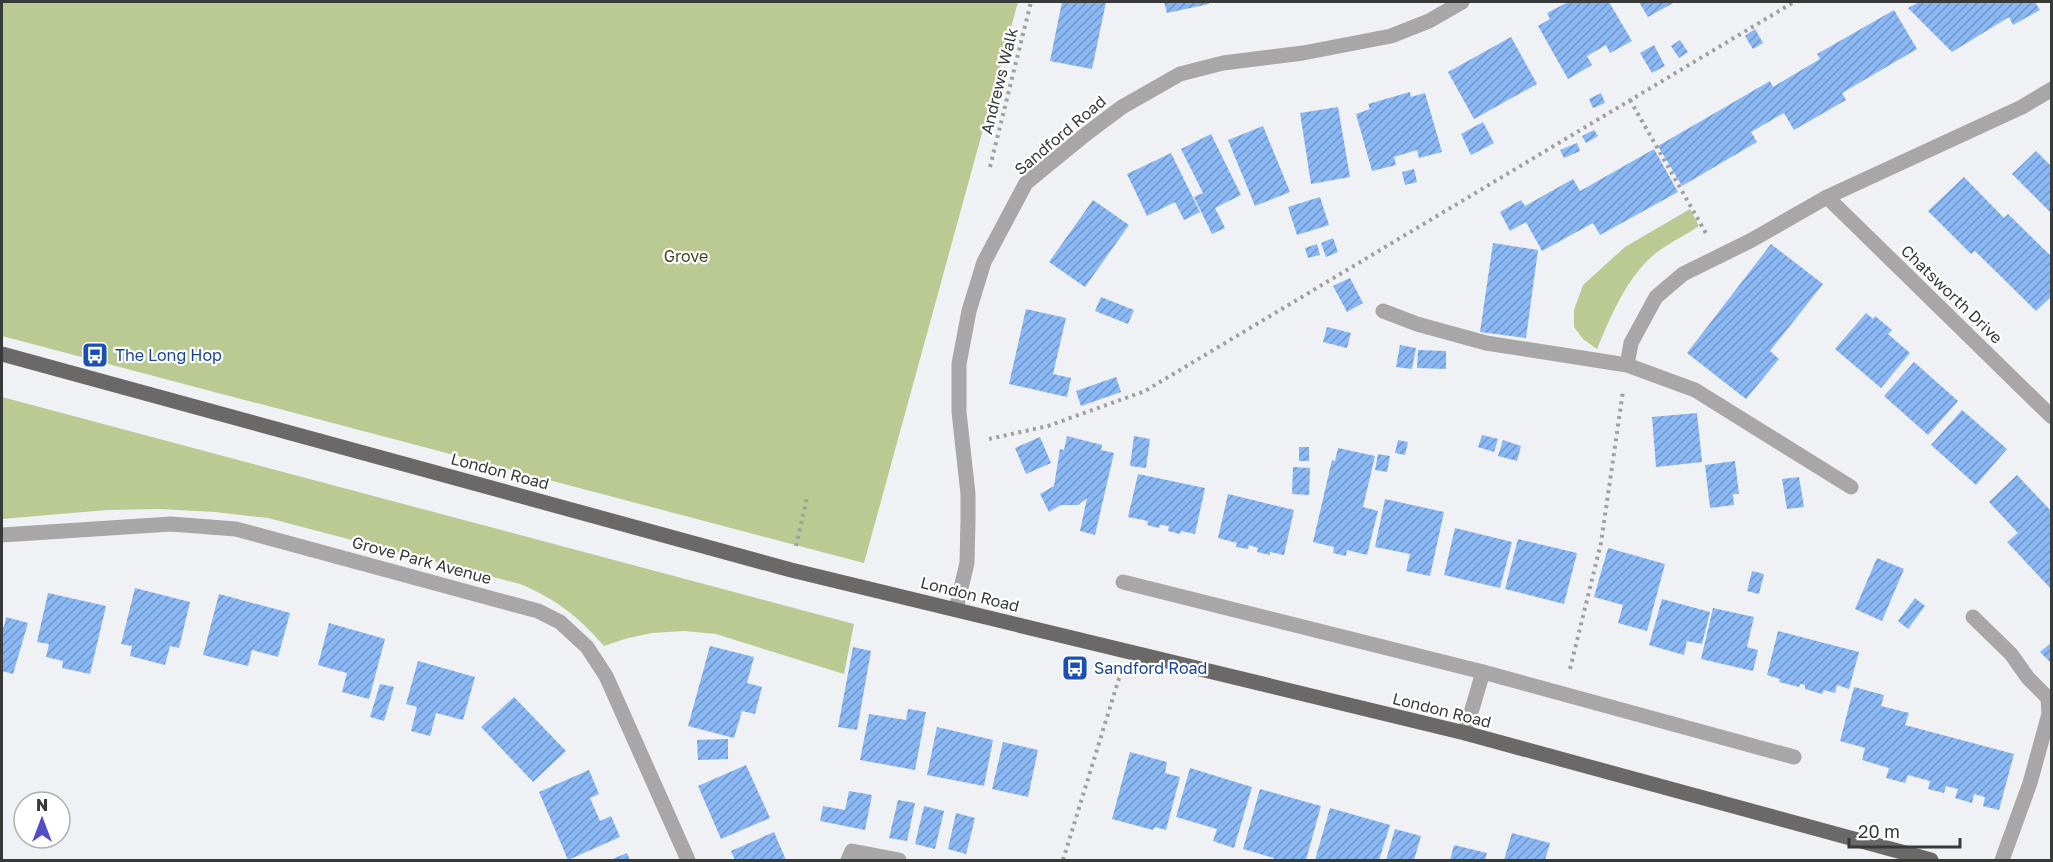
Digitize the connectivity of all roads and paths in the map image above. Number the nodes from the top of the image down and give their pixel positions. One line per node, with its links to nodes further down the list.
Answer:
1 (1031, 2): 6 (path, Andrews Walk)
2 (1462, 2): 13 (street, Sandford Road)
3 (1794, 2): 5 (path)
4 (2052, 89): 7 (street)
5 (1630, 100): 8 (path); 13 (path)
6 (990, 167)
7 (1827, 197): 8 (street); 12 (street, Chatsworth Drive)
8 (1719, 256): 11 (street)
9 (1383, 311): 11 (street)
10 (2, 354): 17 (main road, London Road)
11 (1627, 365): 14 (street); 23 (path)
12 (2052, 417)
13 (961, 446): 19 (street, Sandford Road)
14 (1851, 487)
15 (807, 498): 17 (path)
16 (2, 534): 26 (street, Grove Park Avenue)
17 (791, 570): 19 (main road, London Road)
18 (1123, 582): 22 (street)
19 (956, 609): 21 (main road, London Road)
20 (1973, 617): 31 (street)
21 (1128, 652): 24 (main road, London Road); 29 (path)
22 (1483, 672): 23 (street); 24 (street)
23 (1565, 693): 25 (street)
24 (1465, 733): 30 (main road, London Road)
25 (1794, 757)
26 (688, 861)
27 (848, 861): 28 (street)
28 (898, 861)
29 (1063, 861)
30 (1932, 861)
31 (2002, 861)

